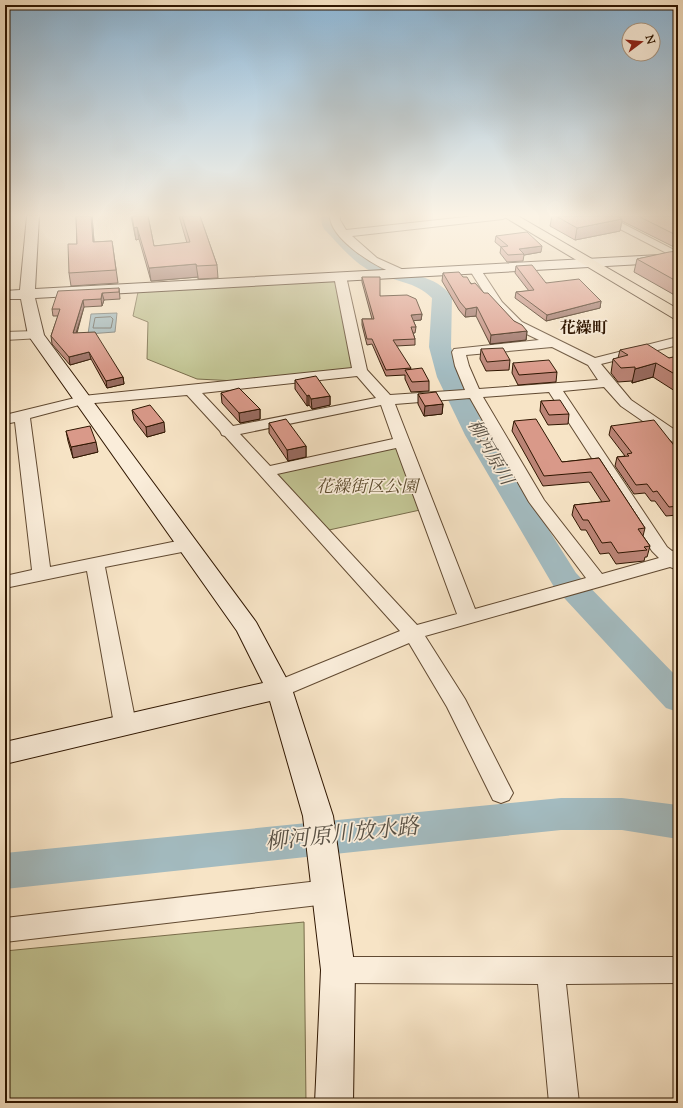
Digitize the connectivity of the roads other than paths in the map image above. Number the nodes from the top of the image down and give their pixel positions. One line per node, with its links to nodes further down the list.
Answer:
1 (29, 268): 8 (street)
2 (390, 268): 6 (street)
3 (499, 268): 5 (street)
4 (596, 268): 10 (main road)
5 (475, 269): 6 (street); 14 (street)
6 (402, 273): 7 (street)
7 (340, 276): 8 (street); 16 (street)
8 (27, 294): 9 (street); 11 (street)
9 (5, 295)
10 (678, 315)
11 (36, 335): 12 (street); 21 (street)
12 (5, 336)
13 (678, 341): 15 (street)
14 (554, 343): 15 (street); 20 (street)
15 (593, 362): 17 (street)
16 (360, 370): 19 (street); 22 (street)
17 (608, 383): 18 (street); 26 (street)
18 (553, 387): 20 (street); 30 (street)
19 (190, 390): 21 (street); 25 (street)
20 (471, 393): 22 (street); 33 (street)
21 (83, 400): 23 (street); 29 (street)
22 (386, 400): 25 (street); 27 (street)
23 (22, 415): 24 (street); 32 (street)
24 (5, 420)
25 (227, 432): 28 (street)
26 (678, 439)
27 (402, 442): 28 (street); 35 (street)
28 (266, 472): 36 (street)
29 (188, 545): 31 (street); 37 (street)
30 (676, 560): 33 (street)
31 (94, 563): 32 (street); 38 (street)
32 (42, 574): 34 (street)
33 (593, 581): 35 (street)
34 (5, 582)
35 (468, 617): 36 (street)
36 (413, 633): 37 (street); 40 (street)
37 (279, 689): 38 (street); 41 (street)
38 (125, 724): 39 (street)
39 (5, 753)
40 (501, 793)
41 (327, 892): 42 (street); 43 (street)
42 (5, 930)
43 (338, 970): 45 (street); 46 (street)
44 (678, 970): 45 (street)
45 (551, 971): 47 (street)
46 (334, 1103)
47 (564, 1103)

